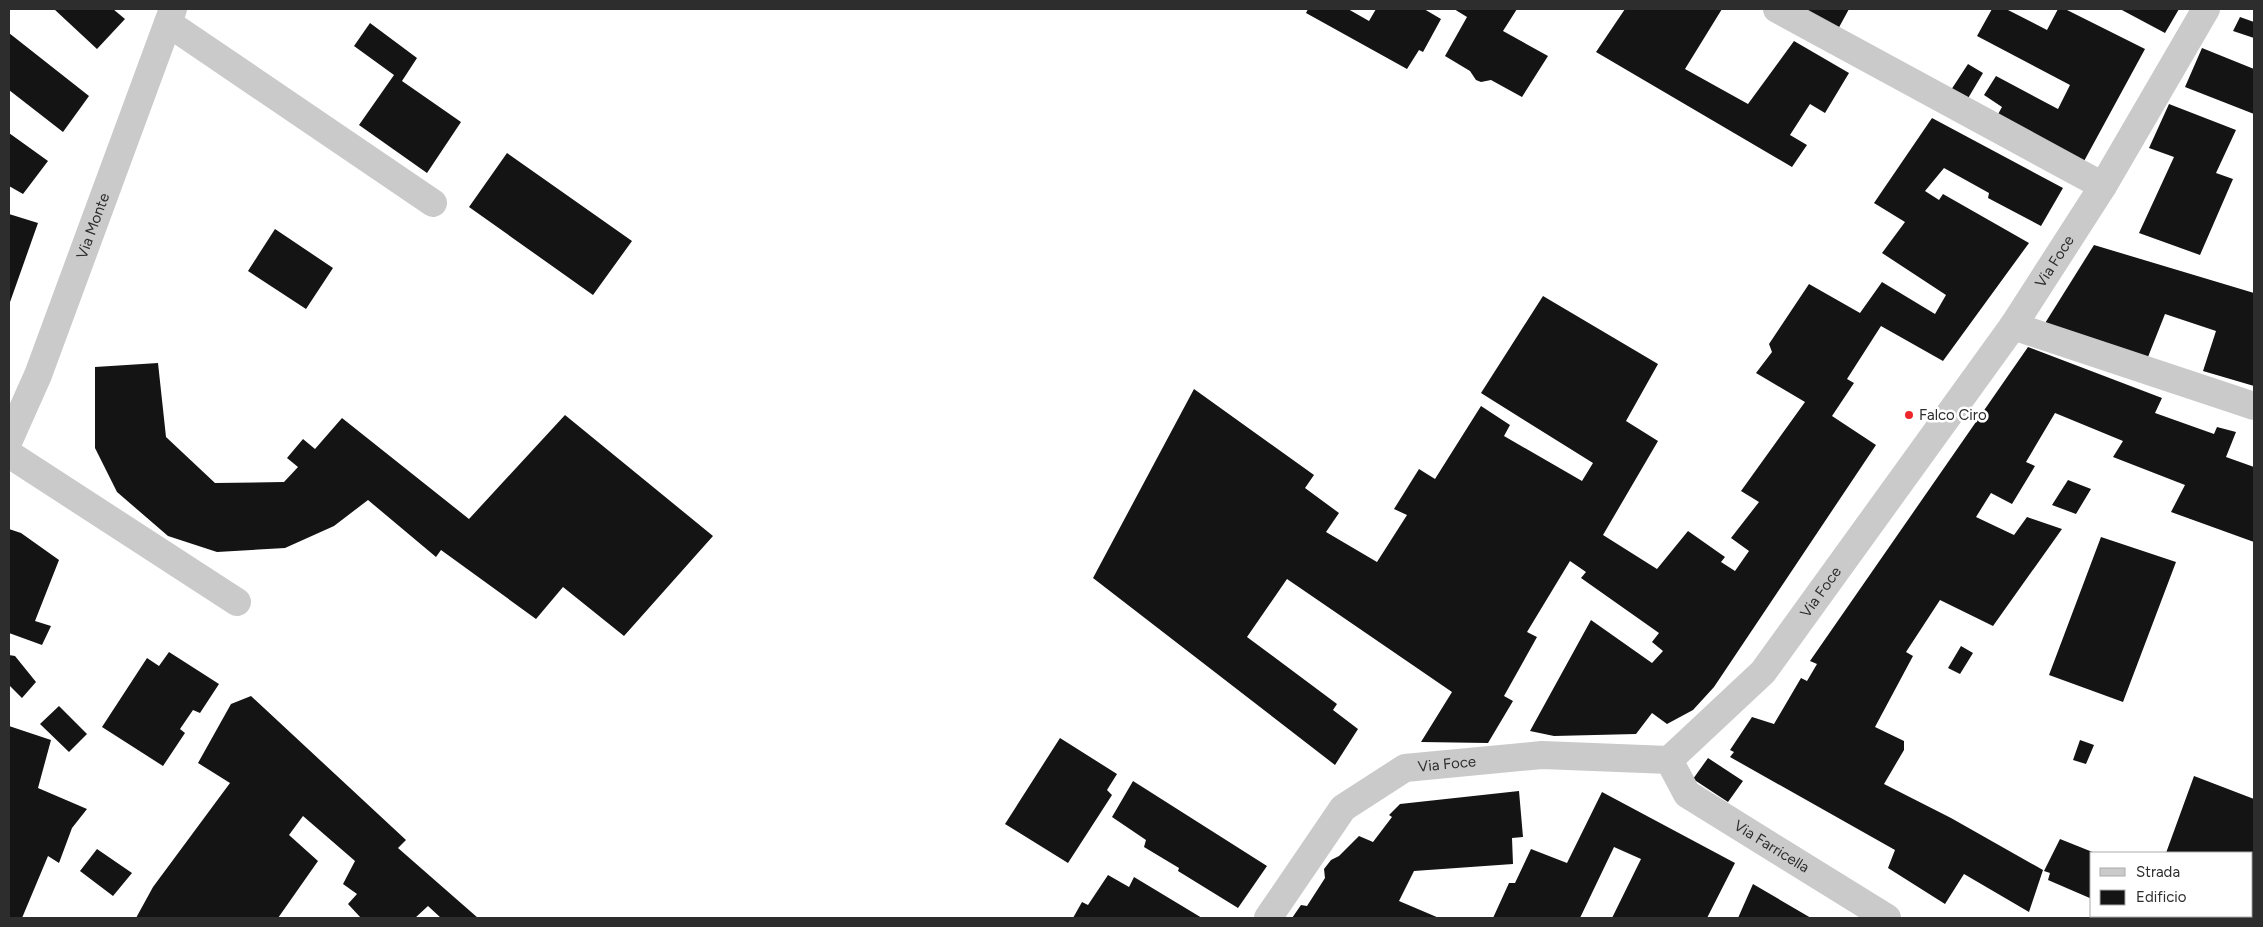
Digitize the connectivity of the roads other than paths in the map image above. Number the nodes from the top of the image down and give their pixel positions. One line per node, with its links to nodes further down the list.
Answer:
1 (1777, 9): 4 (street)
2 (2206, 9): 4 (street, Via Foce)
3 (171, 16): 5 (street); 8 (street, Via Monte)
4 (2103, 186): 6 (street, Via Foce)
5 (433, 203)
6 (2013, 326): 7 (street); 11 (street, Via Foce)
7 (2254, 406)
8 (9, 440)
9 (9, 454): 10 (street)
10 (238, 602)
11 (1669, 760): 12 (street, Via Foce); 13 (street, Via Farricella)
12 (1268, 918)
13 (1887, 918)

